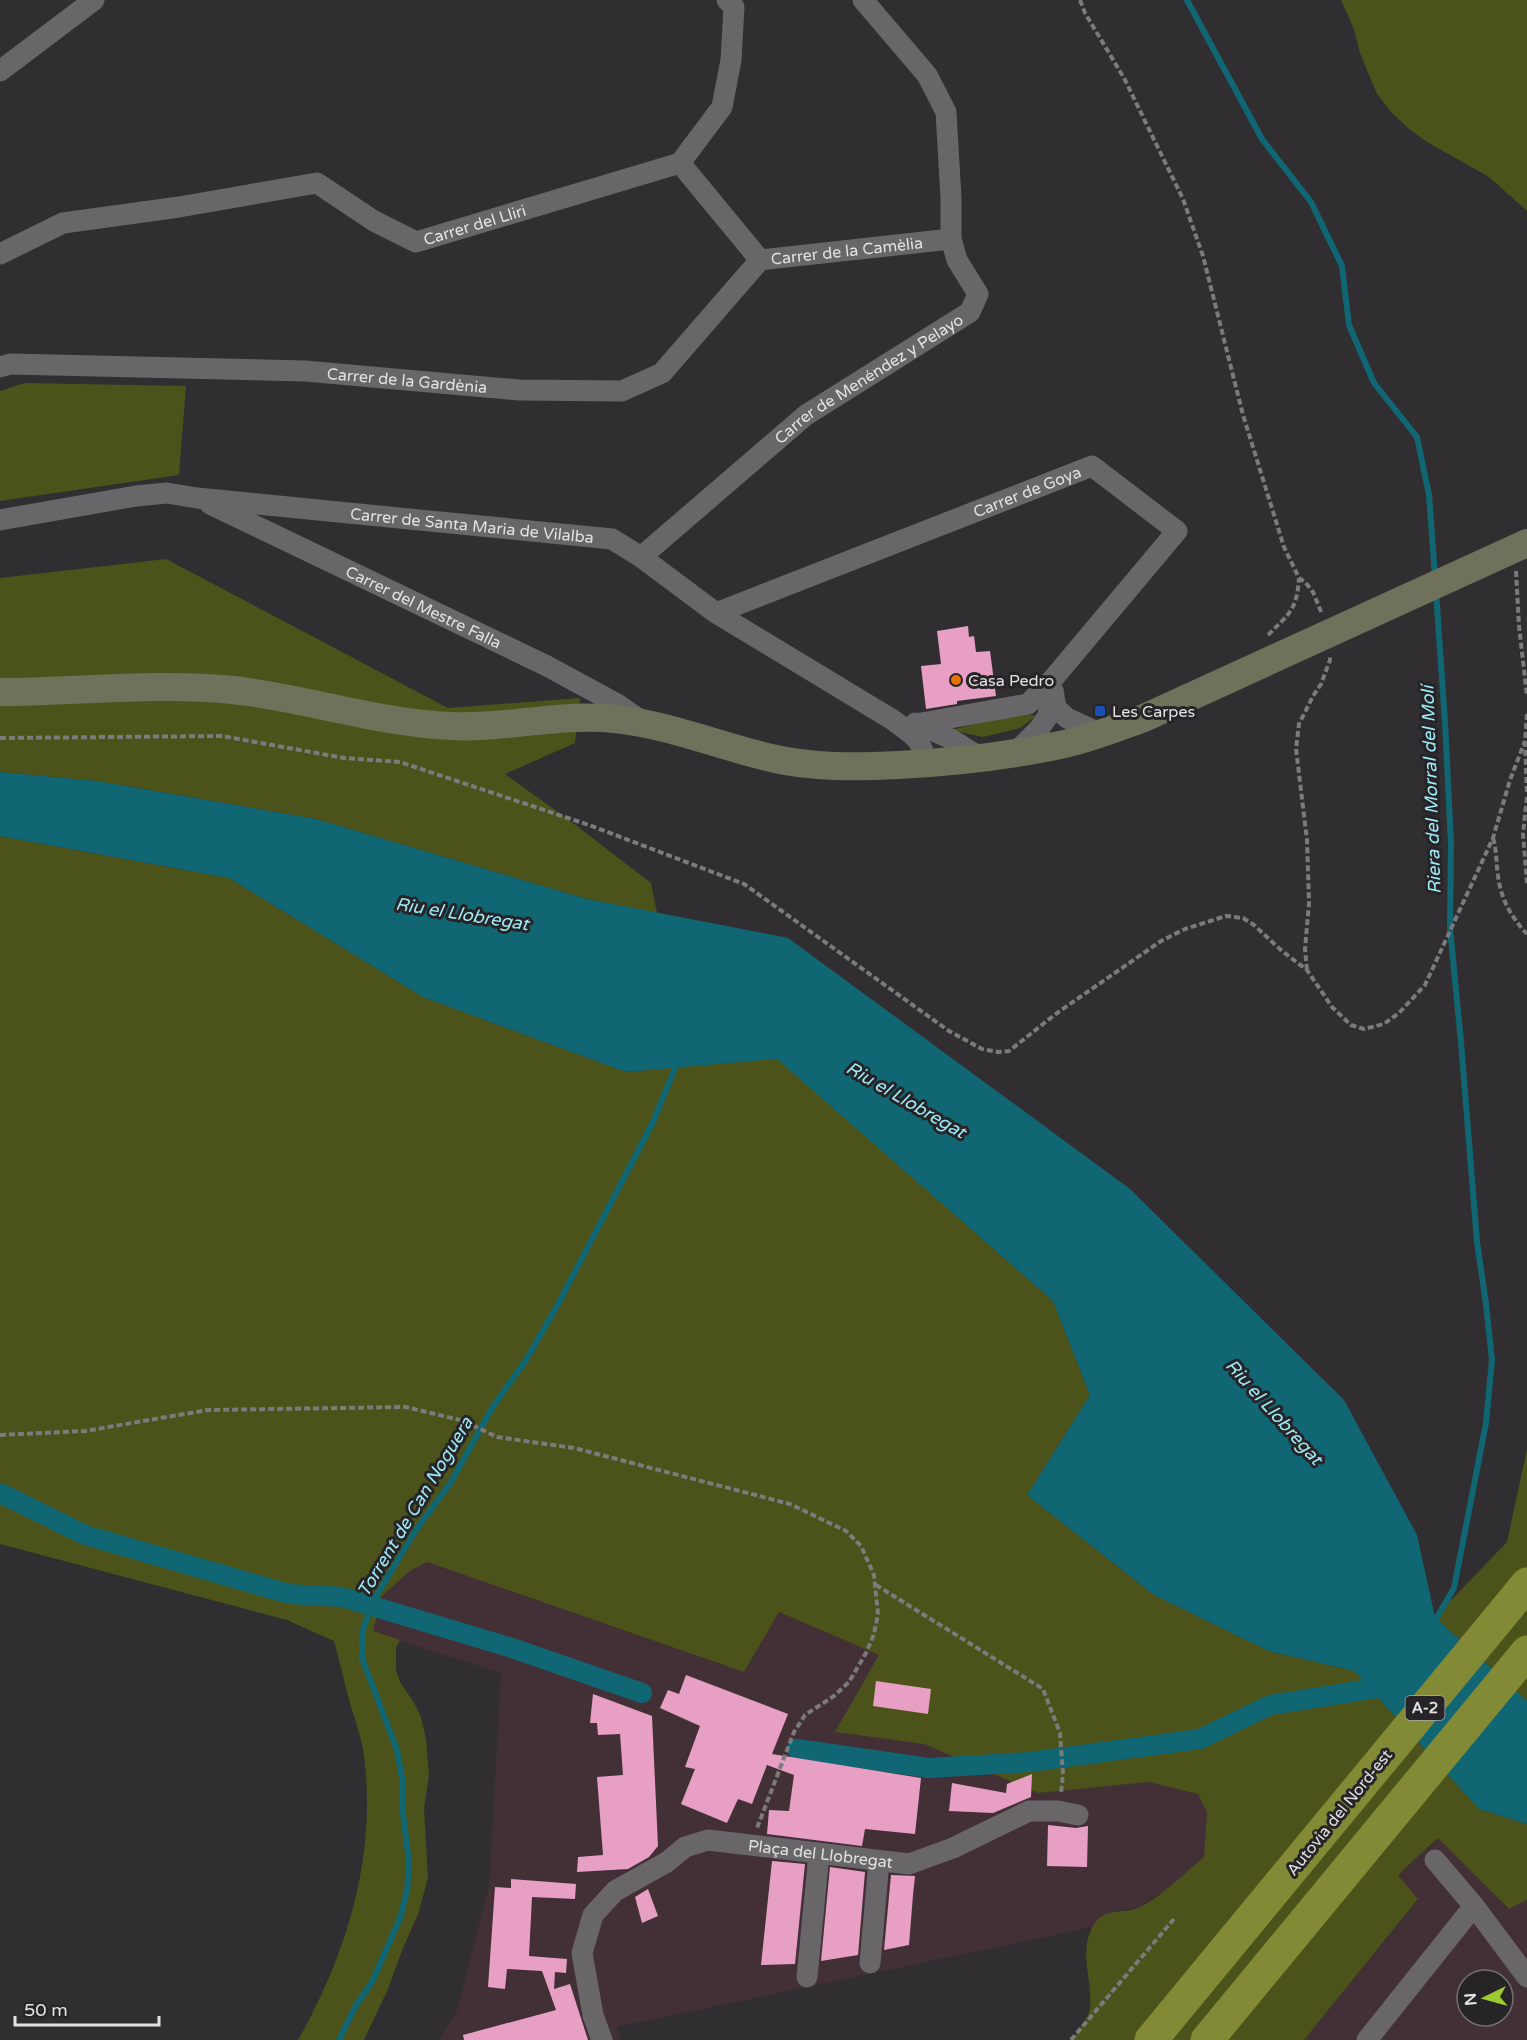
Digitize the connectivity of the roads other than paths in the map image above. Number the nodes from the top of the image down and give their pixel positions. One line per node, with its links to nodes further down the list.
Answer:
1 (94, 0): 4 (street)
2 (727, 0): 5 (street)
3 (863, 0): 6 (street, Carrer de Menéndez y Pelayo)
4 (0, 71)
5 (680, 163): 7 (street, Carrer del Lliri); 8 (street, Carrer de la Camèlia)
6 (951, 239): 8 (street, Carrer de la Camèlia); 13 (street, Carrer de Menéndez y Pelayo)
7 (0, 254)
8 (760, 260): 9 (street, Carrer de la Gardènia)
9 (0, 367)
10 (197, 498): 11 (street, Carrer de Santa Maria de Vilalba); 13 (street, Carrer de Santa Maria de Vilalba); 18 (street, Carrer del Mestre Falla)
11 (0, 520)
12 (1511, 550): 20 (street)
13 (641, 557): 14 (street, Carrer de Santa Maria de Vilalba)
14 (716, 613): 15 (street, Carrer de Goya); 17 (street, Carrer de Santa Maria de Vilalba)
15 (1052, 680): 19 (street, Carrer de Goya); 20 (street); 21 (street)
16 (0, 692): 18 (street)
17 (893, 720): 19 (street, Carrer de Santa Maria de Vilalba); 23 (street, Carrer de Santa Maria de Vilalba)
18 (646, 724): 23 (street)
19 (916, 724): 22 (street, Carrer de Santa Maria de Vilalba)
20 (1101, 734): 21 (street)
21 (1016, 752): 22 (street)
22 (981, 758): 23 (street)
23 (926, 764)
24 (1527, 1584): 35 (highway, Autovia del Nord-est / A-2)
25 (1527, 1652): 36 (highway, A-2)
26 (1078, 1815): 29 (street, Plaça del Llobregat)
27 (819, 1854): 29 (street, Plaça del Llobregat); 32 (street); 34 (street, Plaça del Llobregat)
28 (1435, 1860): 30 (street)
29 (879, 1861): 31 (street)
30 (1474, 1906): 33 (street); 37 (street)
31 (870, 1963)
32 (807, 1977)
33 (1527, 1977)
34 (602, 2040)
35 (1151, 2040)
36 (1207, 2040)
37 (1367, 2040)

